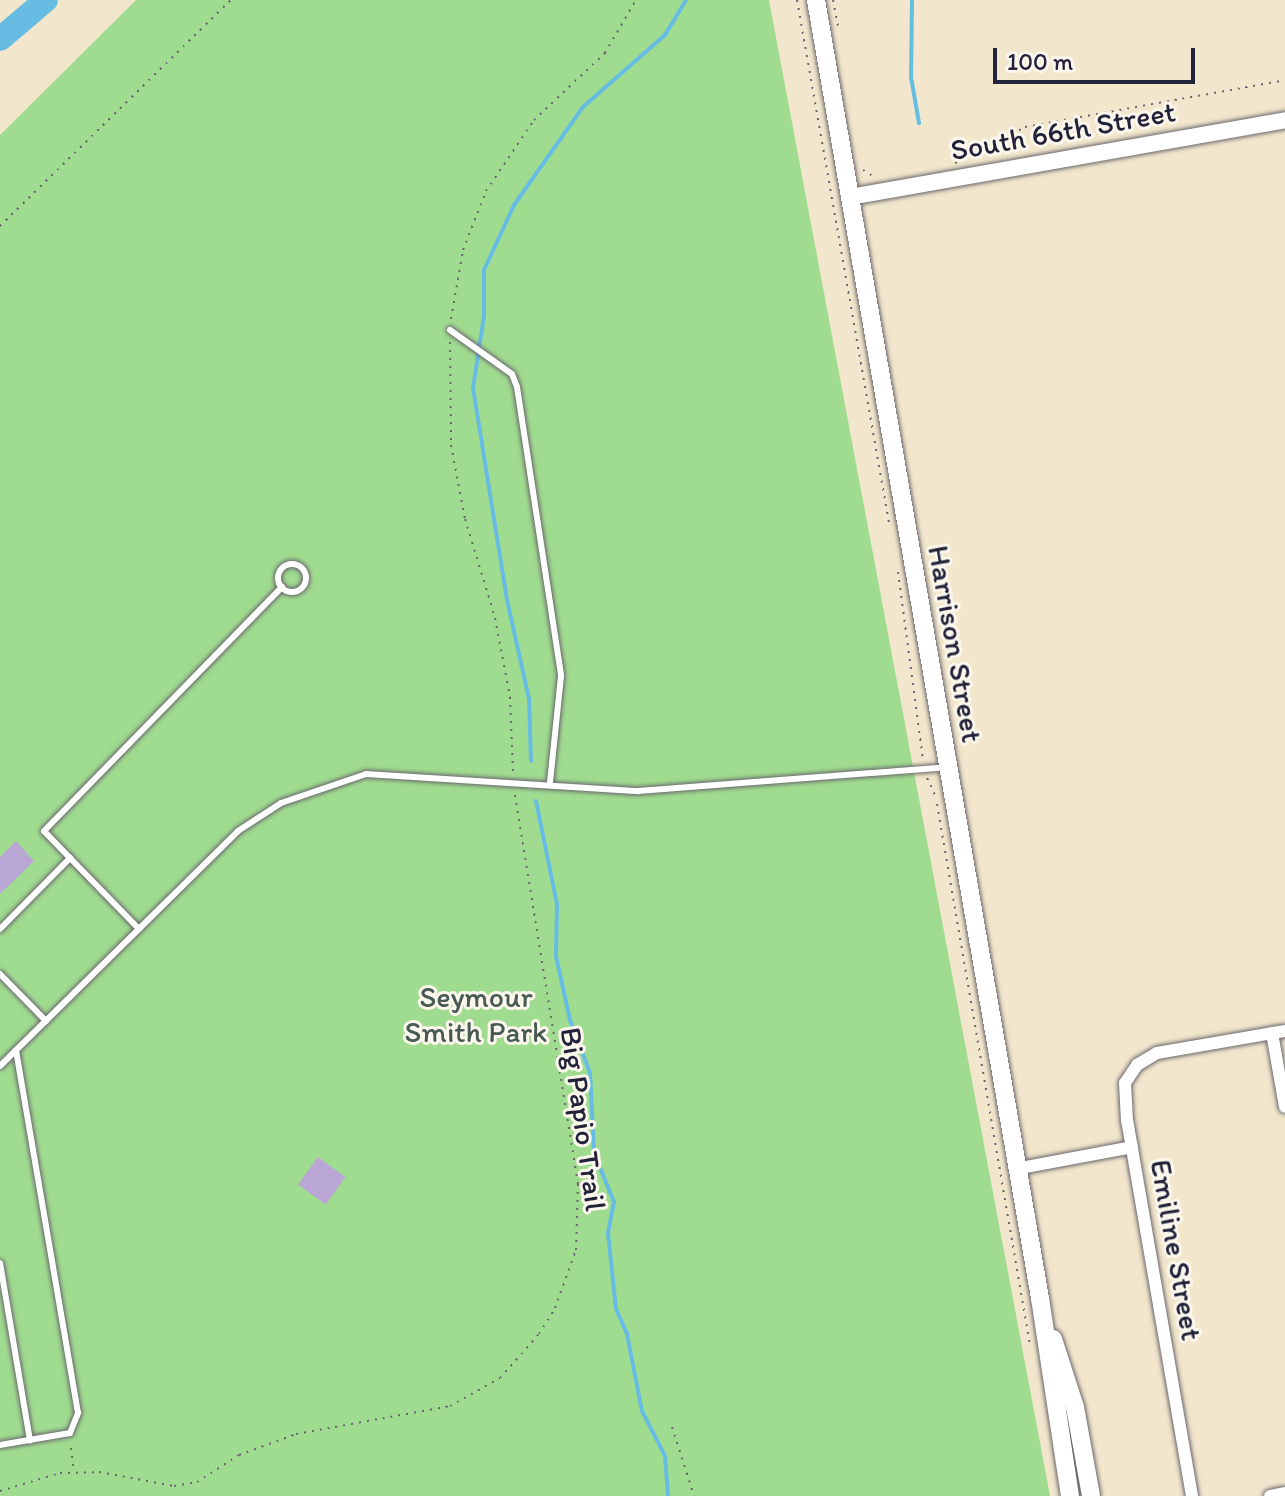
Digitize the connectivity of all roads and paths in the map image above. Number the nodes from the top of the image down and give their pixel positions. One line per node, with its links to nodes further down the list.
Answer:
1 (231, 0): 12 (path)
2 (797, 0): 14 (path)
3 (816, 0): 11 (main road, Harrison Street)
4 (833, 0): 5 (path)
5 (841, 45)
6 (1285, 80): 9 (path)
7 (1285, 120): 11 (street, South 66th Street)
8 (861, 165): 10 (path)
9 (941, 165)
10 (883, 177)
11 (850, 197): 17 (main road, Harrison Street)
12 (0, 226)
13 (450, 330): 20 (lane)
14 (889, 523)
15 (897, 570): 18 (path)
16 (282, 587): 16 (lane); 21 (lane)
17 (947, 767): 18 (lane); 31 (main road, Harrison Street)
18 (925, 769): 20 (lane); 34 (path)
19 (514, 780): 20 (lane); 23 (lane); 39 (path, Big Papio Trail)
20 (550, 783)
21 (70, 858): 22 (lane); 23 (lane)
22 (0, 929)
23 (139, 929): 25 (lane)
24 (0, 974): 25 (lane)
25 (46, 1021): 27 (lane)
26 (1278, 1032): 29 (street); 30 (street, Emiline Street)
27 (16, 1050): 28 (lane); 36 (lane)
28 (0, 1066)
29 (1285, 1107)
30 (1132, 1147): 31 (street); 45 (street, Emiline Street)
31 (1015, 1169): 33 (main road, Harrison Street)
32 (0, 1263): 36 (lane)
33 (1040, 1298): 43 (main road, Harrison Street); 44 (main road, Harrison Street)
34 (1030, 1345)
35 (672, 1427): 42 (path)
36 (30, 1440): 37 (lane)
37 (0, 1445)
38 (71, 1448): 39 (path)
39 (74, 1473): 40 (path)
40 (0, 1491)
41 (1285, 1493): 46 (street)
42 (694, 1496)
43 (1070, 1496)
44 (1091, 1496)
45 (1192, 1496)
46 (1270, 1496)

